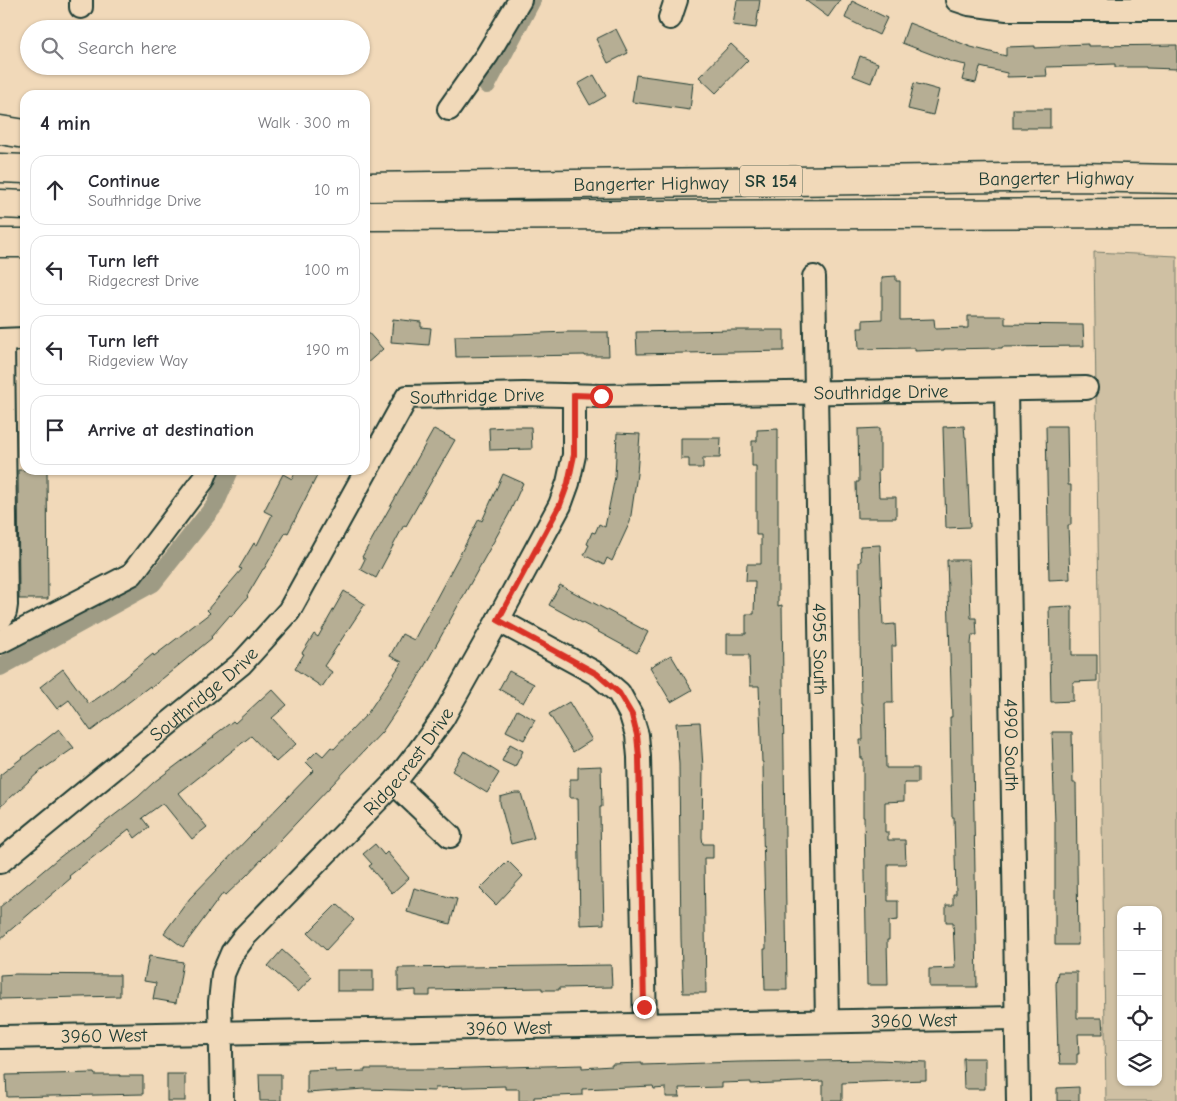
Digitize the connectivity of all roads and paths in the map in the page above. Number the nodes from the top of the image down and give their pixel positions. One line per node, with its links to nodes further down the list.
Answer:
1 (520, 0): 4 (street)
2 (957, 0): 3 (street)
3 (1177, 9)
4 (450, 109)
5 (0, 130): 6 (highway)
6 (20, 133)
7 (0, 168): 8 (highway)
8 (20, 169)
9 (1177, 179): 10 (highway, Bangerter Highway / SR 154)
10 (370, 187)
11 (0, 204): 12 (highway)
12 (20, 205)
13 (1177, 213): 15 (highway, Bangerter Highway / SR 154)
14 (370, 216): 15 (highway, Bangerter Highway / SR 154)
15 (424, 217): 16 (highway)
16 (370, 222)
17 (0, 243): 18 (highway)
18 (20, 243)
19 (814, 277): 24 (street, 4955 South)
20 (20, 339): 21 (street)
21 (1, 340): 29 (street)
22 (1086, 388): 23 (street, Southridge Drive)
23 (1006, 390): 24 (street, Southridge Drive); 35 (street, 4990 South)
24 (816, 392): 25 (street, Southridge Drive); 36 (street, 4955 South)
25 (574, 395): 26 (street, Southridge Drive); 30 (street, Ridgecrest Drive)
26 (370, 464)
27 (205, 475): 31 (street)
28 (364, 475): 34 (street, Southridge Drive)
29 (0, 619)
30 (498, 620): 32 (street, Ridgecrest Drive); 37 (street)
31 (0, 642)
32 (394, 782): 33 (street); 38 (street, Ridgecrest Drive)
33 (450, 836)
34 (0, 862)
35 (1016, 1018): 36 (street, 3960 West); 41 (street, 4990 South)
36 (827, 1021): 37 (street, 3960 West)
37 (645, 1024): 38 (street, 3960 West)
38 (221, 1032): 39 (street, 3960 West); 40 (street, Ridgecrest Drive)
39 (0, 1037)
40 (222, 1101)
41 (1018, 1101)

